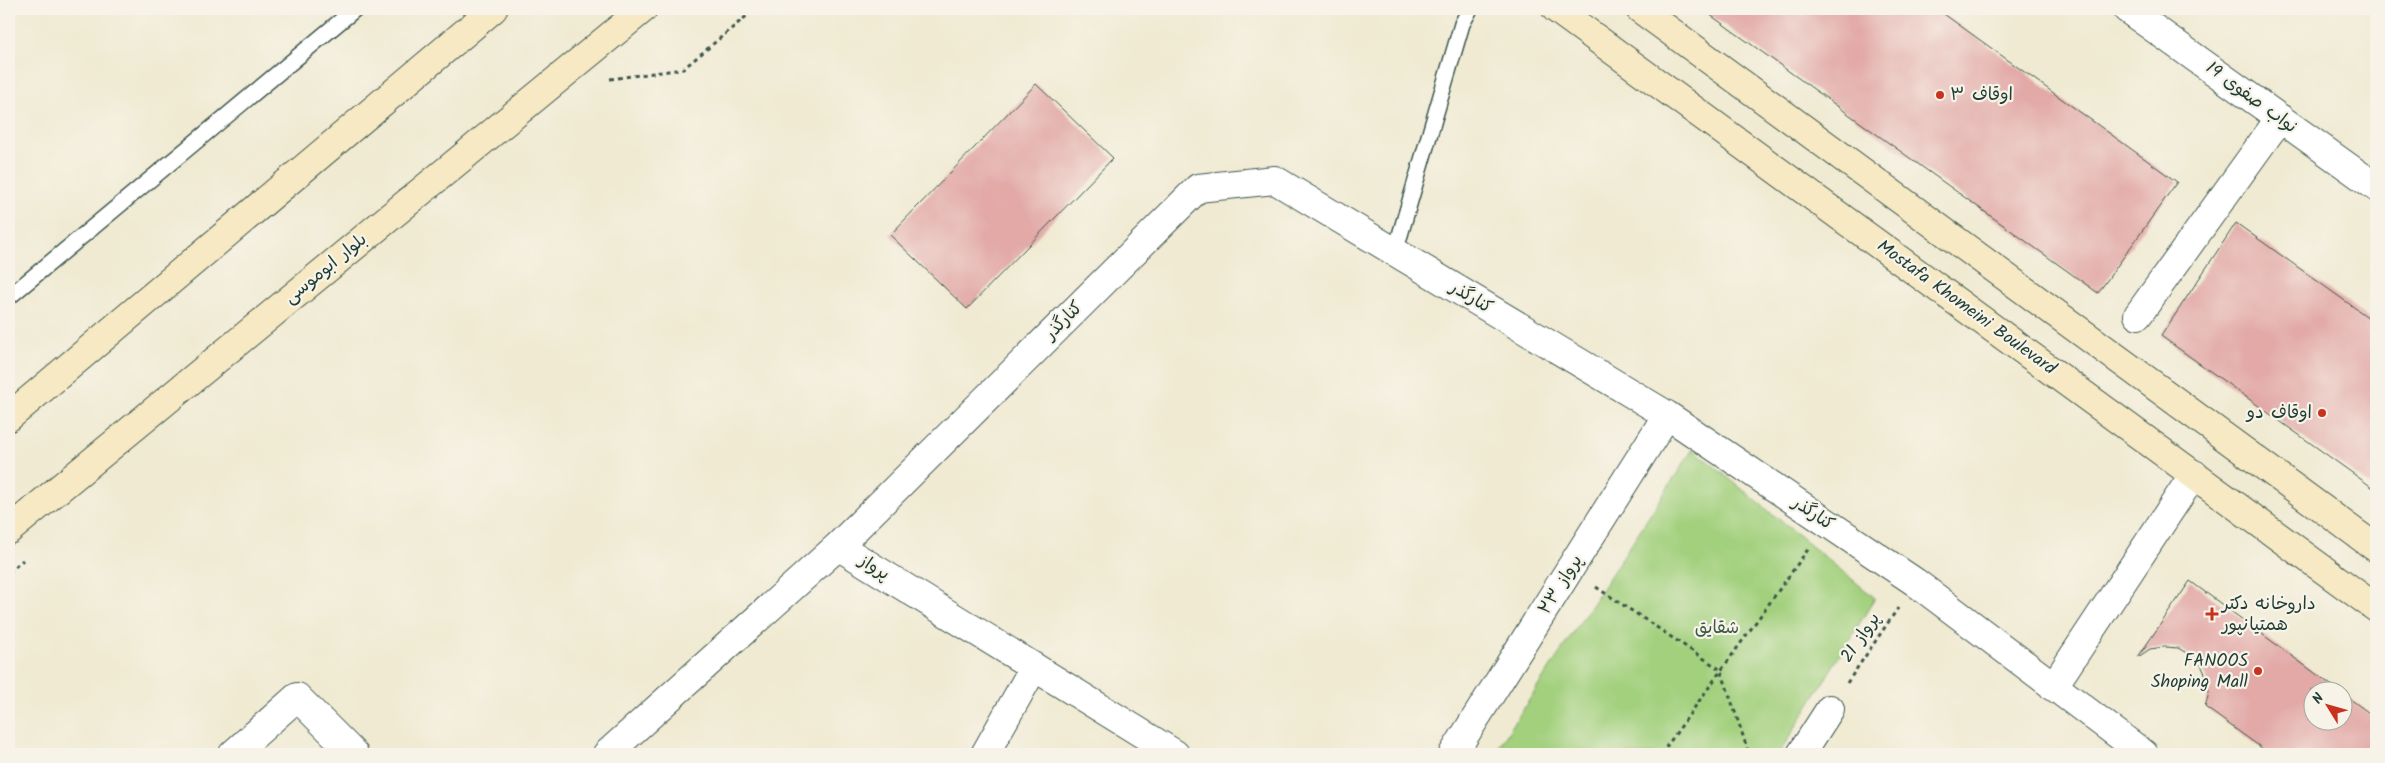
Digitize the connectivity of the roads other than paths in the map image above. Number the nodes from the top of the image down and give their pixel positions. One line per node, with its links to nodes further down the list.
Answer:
1 (355, 9): 11 (lane)
2 (493, 9): 14 (main road)
3 (643, 9): 16 (main road, بلوار ابوموسی)
4 (1470, 9): 10 (lane)
5 (1556, 9): 15 (main road, Mostafa Khomeini Boulevard)
6 (1640, 9): 18 (main road)
7 (2127, 9): 8 (street, نواب صفوی 19)
8 (2280, 118): 9 (street, نواب صفوی 19); 12 (street)
9 (2376, 187)
10 (1394, 252): 13 (street, کنارگذر); 17 (street, کنارگذر)
11 (9, 297)
12 (2138, 315)
13 (1667, 415): 21 (street, کنارگذر); 28 (street, پرواز ۲۳)
14 (9, 417)
15 (2194, 474): 19 (main road, Mostafa Khomeini Boulevard); 21 (street)
16 (9, 530)
17 (838, 546): 20 (street, پرواز); 25 (street, پرواز)
18 (2376, 548)
19 (2376, 608)
20 (1034, 667): 26 (street); 27 (street, پرواز)
21 (2053, 687): 30 (street, کنارگذر)
22 (1830, 708): 29 (street)
23 (232, 754): 24 (street)
24 (354, 754)
25 (607, 754)
26 (985, 754)
27 (1175, 754)
28 (1453, 754)
29 (1801, 754)
30 (2144, 754)

